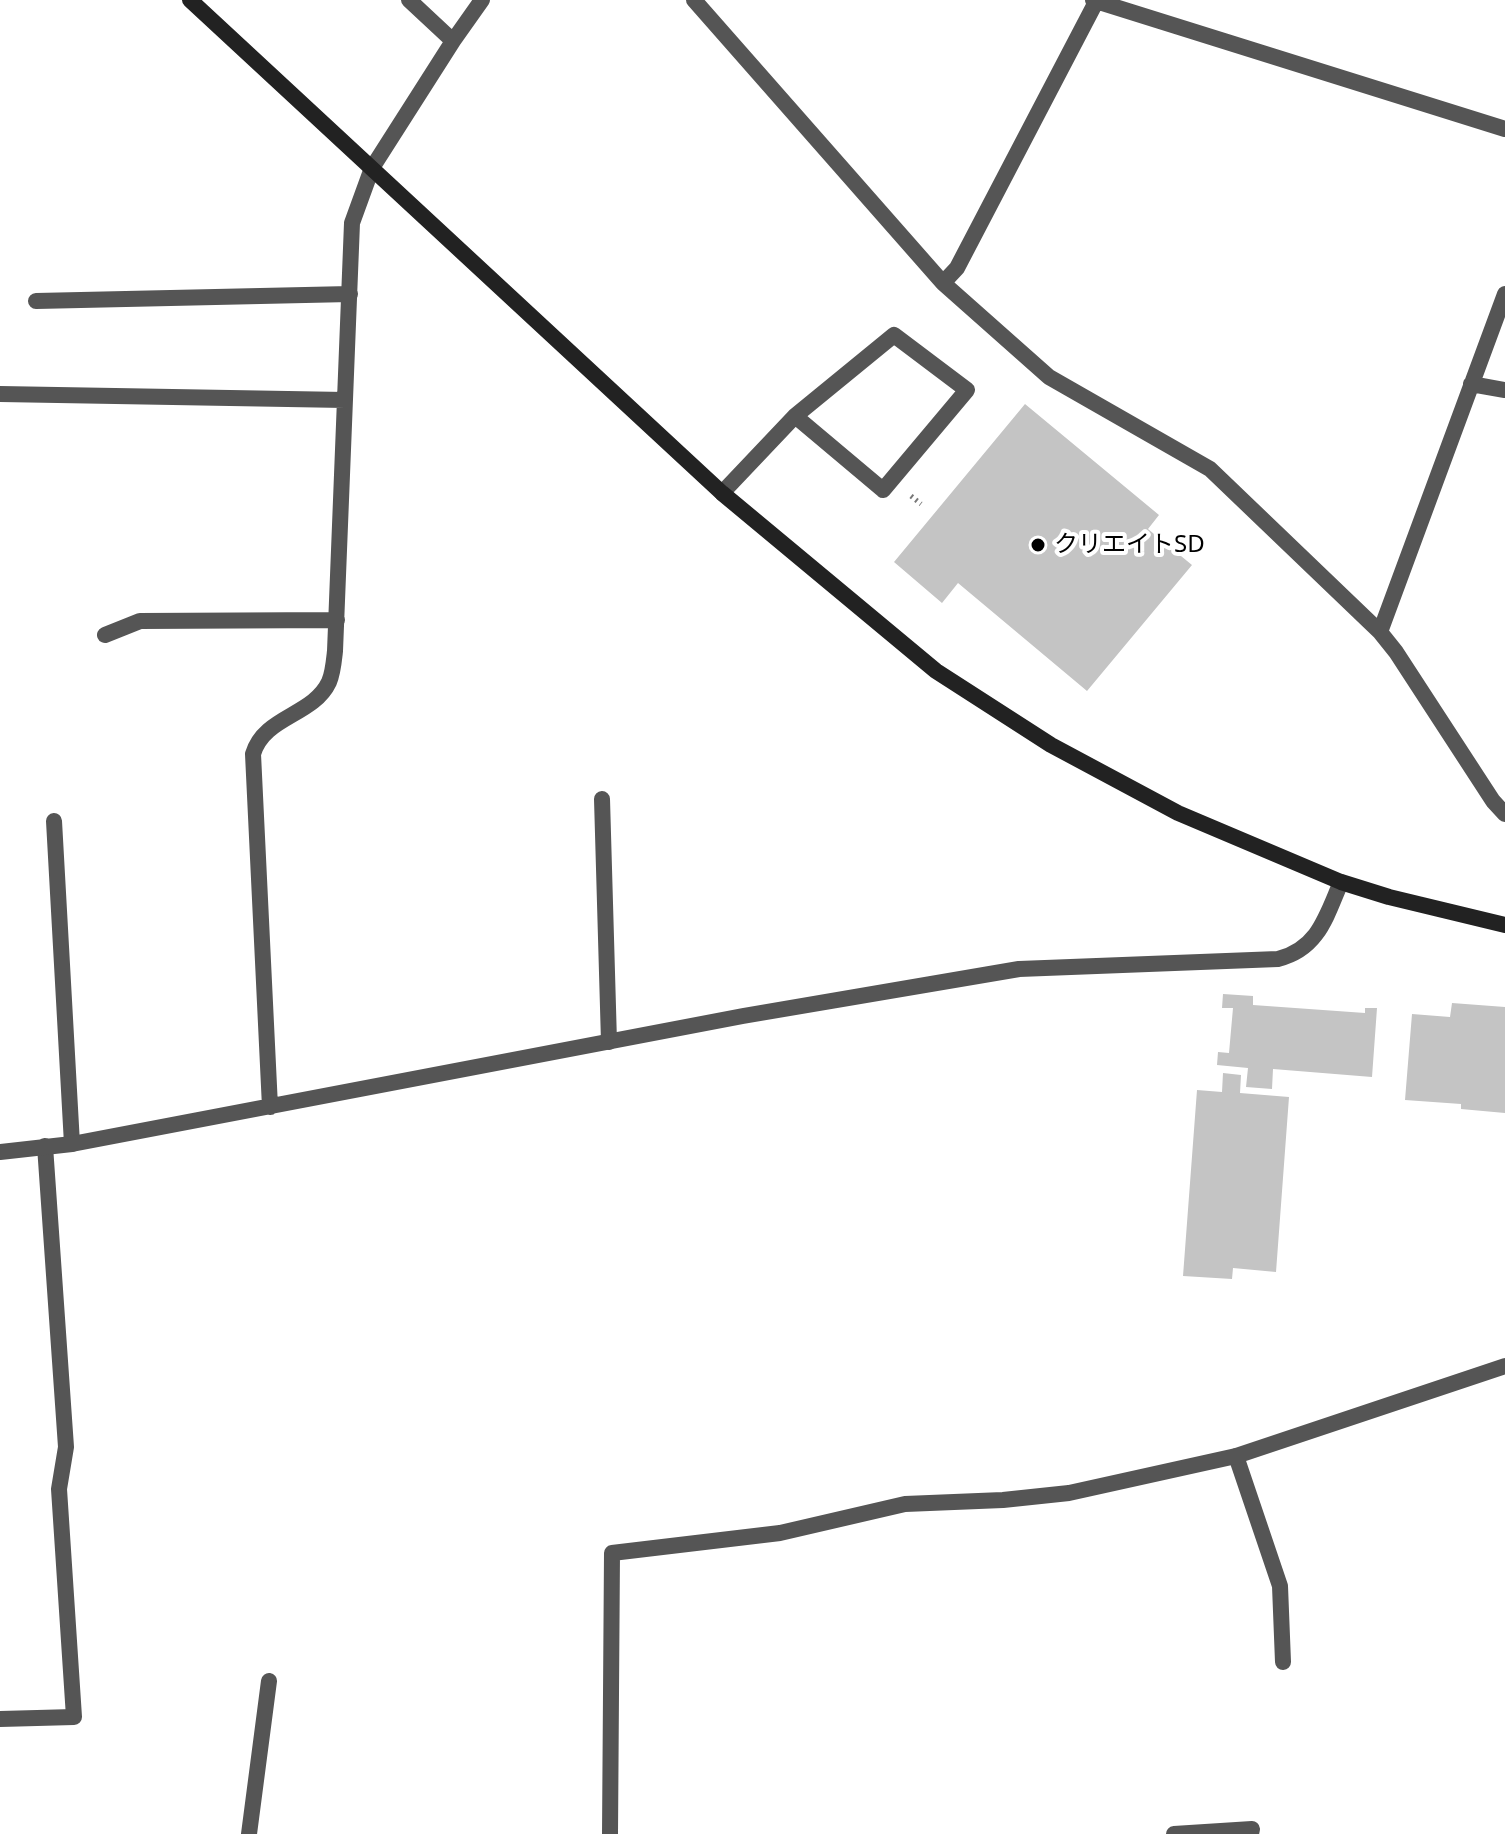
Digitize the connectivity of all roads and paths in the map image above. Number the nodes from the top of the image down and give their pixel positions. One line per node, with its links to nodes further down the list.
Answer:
1 (190, 0): 8 (street)
2 (409, 0): 6 (street)
3 (482, 0): 6 (street)
4 (694, 0): 9 (street)
5 (1096, 1): 7 (street); 9 (street)
6 (453, 41): 8 (street)
7 (1505, 129)
8 (372, 168): 10 (street); 18 (street)
9 (943, 283): 20 (street)
10 (350, 294): 12 (street); 16 (street)
11 (1505, 294): 13 (street)
12 (36, 301)
13 (1471, 384): 14 (street); 20 (street)
14 (1505, 390)
15 (0, 394): 16 (street)
16 (345, 400): 19 (street)
17 (795, 416): 17 (street); 18 (street)
18 (722, 493): 25 (street)
19 (337, 620): 21 (street); 28 (street)
20 (1380, 632): 23 (street)
21 (105, 635)
22 (602, 799): 27 (street)
23 (1505, 814)
24 (54, 821): 29 (street)
25 (1341, 882): 26 (street); 27 (street)
26 (1505, 925)
27 (609, 1042): 28 (street)
28 (270, 1107): 29 (street)
29 (72, 1144): 30 (street)
30 (45, 1146): 31 (street); 36 (street)
31 (0, 1152)
32 (1505, 1366): 33 (street)
33 (1236, 1456): 34 (street); 38 (street)
34 (1283, 1662)
35 (269, 1681): 37 (street)
36 (0, 1719)
37 (249, 1834)
38 (610, 1834)
39 (1174, 1834): 40 (street)
40 (1251, 1834)

